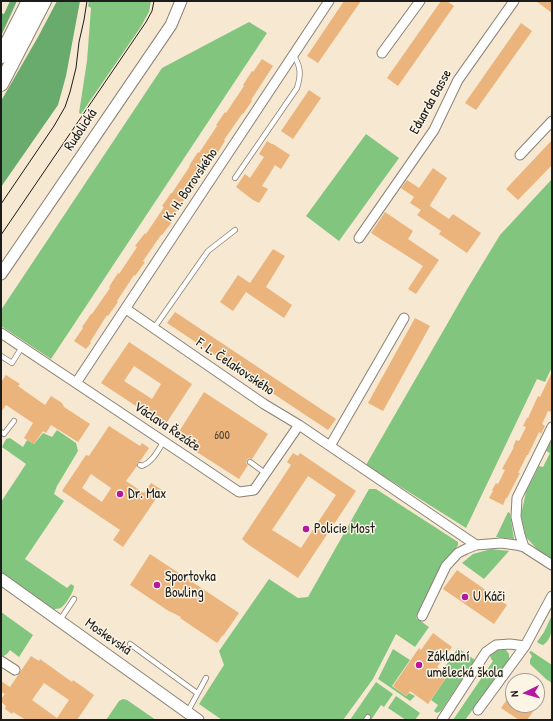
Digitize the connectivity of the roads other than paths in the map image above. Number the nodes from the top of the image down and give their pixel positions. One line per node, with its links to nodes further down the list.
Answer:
1 (29, 1): 8 (highway)
2 (44, 1): 10 (highway)
3 (180, 1): 16 (street, Rudolická)
4 (329, 1): 9 (street, K. H. Borovského)
5 (420, 1): 7 (street)
6 (514, 1): 15 (street, Eduarda Basse)
7 (382, 53)
8 (1, 56)
9 (294, 56): 13 (lane); 17 (street, K. H. Borovského)
10 (1, 84)
11 (552, 121): 12 (street)
12 (520, 155)
13 (235, 178)
14 (235, 230): 19 (lane)
15 (359, 238)
16 (1, 274)
17 (126, 309): 19 (street, F. L. Čelakovského); 23 (street, K. H. Borovského)
18 (404, 318): 29 (street)
19 (154, 328): 25 (street, F. L. Čelakovského)
20 (1, 333): 21 (street, Václava Řezáče)
21 (22, 347): 22 (lane); 23 (street, Václava Řezáče)
22 (1, 356)
23 (76, 383): 28 (street, Václava Řezáče)
24 (14, 421): 27 (lane)
25 (299, 425): 29 (street, F. L. Čelakovského); 32 (street, Václava Řezáče)
26 (552, 427): 34 (street)
27 (1, 432)
28 (164, 441): 31 (lane); 32 (street, Václava Řezáče)
29 (330, 446): 33 (street, F. L. Čelakovského)
30 (250, 462): 32 (lane)
31 (140, 465)
32 (265, 473)
33 (476, 545): 34 (street); 39 (street)
34 (524, 547): 35 (street)
35 (552, 565)
36 (1, 579): 40 (street, Moskevská)
37 (552, 596): 42 (street)
38 (74, 599): 40 (lane)
39 (422, 616)
40 (59, 621): 48 (street, Moskevská)
41 (130, 644): 46 (lane)
42 (525, 646): 47 (street); 50 (street)
43 (1, 661): 44 (street)
44 (15, 670)
45 (206, 678): 46 (lane)
46 (197, 693): 48 (lane)
47 (478, 710)
48 (187, 713): 49 (street, Moskevská)
49 (198, 720)
50 (442, 720)

